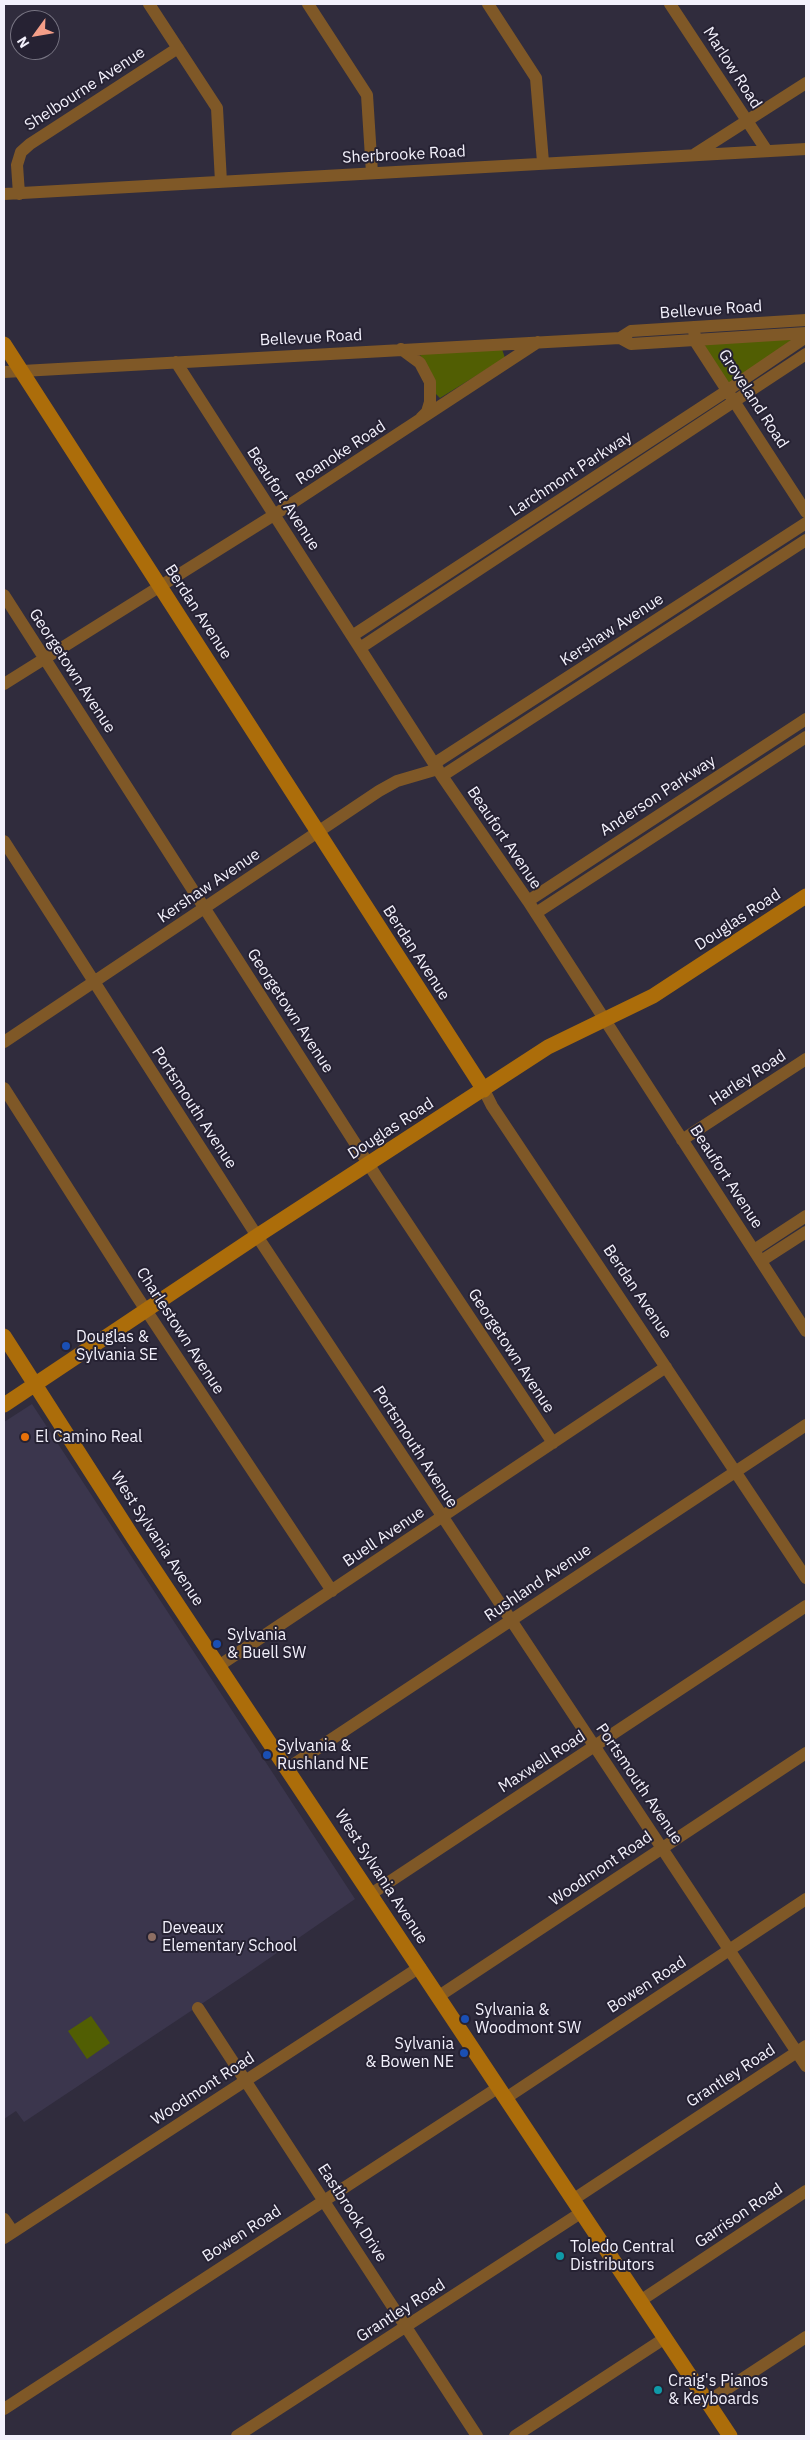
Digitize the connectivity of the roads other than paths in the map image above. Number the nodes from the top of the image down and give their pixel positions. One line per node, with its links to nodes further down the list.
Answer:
1 (149, 4): 5 (street)
2 (308, 4): 12 (street)
3 (488, 4): 11 (street)
4 (675, 5): 7 (street, Marlow Road)
5 (178, 48): 13 (street); 15 (street, Shelbourne Avenue)
6 (806, 83): 7 (street)
7 (748, 121): 9 (street, Marlow Road); 10 (street)
8 (806, 149): 9 (street, Sherbrooke Road)
9 (767, 151): 10 (street, Sherbrooke Road)
10 (693, 155): 11 (street, Sherbrooke Road)
11 (543, 162): 12 (street, Sherbrooke Road)
12 (372, 173): 13 (street, Sherbrooke Road)
13 (221, 182): 15 (street, Sherbrooke Road)
14 (4, 194): 15 (street, Sherbrooke Road)
15 (19, 194)
16 (806, 320): 17 (street, Bellevue Road)
17 (694, 327): 19 (street, Bellevue Road); 20 (street, Groveland Road)
18 (806, 335): 20 (street, Bellevue Road); 28 (street, Larchmont Parkway)
19 (620, 338): 20 (street, Bellevue Road); 21 (street, Bellevue Road)
20 (695, 341): 28 (street, Groveland Road)
21 (538, 342): 23 (street, Bellevue Road); 29 (street, Roanoke Road)
22 (4, 344): 27 (street, Berdan Avenue)
23 (401, 349): 25 (street, Bellevue Road); 29 (street, Roanoke Road)
24 (806, 354): 28 (street, Larchmont Parkway)
25 (176, 362): 27 (street, Bellevue Road); 31 (street, Beaufort Avenue)
26 (4, 372): 27 (street, Bellevue Road)
27 (22, 372): 34 (street, Berdan Avenue)
28 (731, 395): 30 (street, Groveland Road); 36 (street, Larchmont Parkway); 37 (street, Larchmont Parkway)
29 (416, 423): 31 (street, Roanoke Road)
30 (806, 512)
31 (274, 516): 34 (street, Roanoke Road); 36 (street, Beaufort Avenue)
32 (806, 524): 42 (street, Kershaw Avenue)
33 (806, 540): 42 (street, Kershaw Avenue)
34 (162, 587): 38 (street, Roanoke Road); 43 (street, Berdan Avenue)
35 (4, 595): 38 (street, Georgetown Avenue)
36 (352, 636): 37 (street, Beaufort Avenue)
37 (360, 648): 42 (street, Beaufort Avenue)
38 (45, 659): 39 (street, Roanoke Road); 47 (street, Georgetown Avenue)
39 (4, 684)
40 (806, 719): 46 (street, Anderson Parkway)
41 (806, 737): 48 (street, Anderson Parkway)
42 (438, 769): 43 (street, Kershaw Avenue); 46 (street, Beaufort Avenue)
43 (318, 833): 47 (street, Kershaw Avenue); 54 (street, Berdan Avenue)
44 (4, 841): 49 (street, Portsmouth Avenue)
45 (806, 896): 50 (street, Douglas Road)
46 (528, 901): 48 (street, Beaufort Avenue)
47 (205, 908): 49 (street, Kershaw Avenue); 56 (street, Georgetown Avenue)
48 (536, 913): 50 (street, Beaufort Avenue)
49 (94, 982): 51 (street, Kershaw Avenue); 59 (street, Portsmouth Avenue)
50 (603, 1020): 54 (street, Douglas Road); 55 (street, Beaufort Avenue)
51 (4, 1042)
52 (806, 1059): 55 (street, Harley Road)
53 (4, 1088): 62 (street, Charlestown Avenue)
54 (484, 1090): 56 (street, Douglas Road); 65 (street, Berdan Avenue)
55 (682, 1140): 60 (street, Beaufort Avenue)
56 (369, 1164): 59 (street, Douglas Road); 69 (street, Georgetown Avenue)
57 (806, 1216): 60 (street)
58 (806, 1232): 61 (street)
59 (257, 1236): 62 (street, Douglas Road); 71 (street, Portsmouth Avenue)
60 (754, 1250): 61 (street, Beaufort Avenue)
61 (761, 1261): 63 (street, Beaufort Avenue)
62 (146, 1310): 66 (street, Douglas Road); 73 (street, Charlestown Avenue)
63 (806, 1331)
64 (4, 1336): 66 (street, West Sylvania Avenue)
65 (666, 1367): 69 (street, Buell Avenue); 70 (street, Berdan Avenue)
66 (36, 1384): 67 (street, Douglas Road); 76 (street, West Sylvania Avenue)
67 (4, 1405)
68 (806, 1425): 70 (street, Rushland Avenue)
69 (554, 1444): 71 (street, Buell Avenue)
70 (737, 1471): 72 (street, Berdan Avenue); 75 (street, Rushland Avenue)
71 (442, 1518): 73 (street, Buell Avenue); 75 (street, Portsmouth Avenue)
72 (806, 1578)
73 (332, 1591): 76 (street, Buell Avenue)
74 (806, 1606): 77 (street, Maxwell Road)
75 (511, 1621): 77 (street, Portsmouth Avenue); 79 (street, Rushland Avenue)
76 (220, 1665): 79 (street, West Sylvania Avenue)
77 (595, 1746): 80 (street, Portsmouth Avenue); 81 (street, Maxwell Road)
78 (806, 1753): 80 (street, Woodmont Road)
79 (288, 1768): 81 (street, West Sylvania Avenue)
80 (663, 1848): 83 (street, Portsmouth Avenue); 85 (street, Woodmont Road)
81 (371, 1894): 84 (street, West Sylvania Avenue)
82 (806, 1899): 83 (street, Bowen Road)
83 (729, 1950): 87 (street, Portsmouth Avenue); 90 (street, Bowen Road)
84 (420, 1967): 85 (street, West Sylvania Avenue); 89 (street, Woodmont Road)
85 (439, 1996): 90 (street, West Sylvania Avenue)
86 (198, 2008): 89 (street, Eastbrook Drive)
87 (801, 2049): 88 (street, Portsmouth Avenue); 92 (street, Grantley Road)
88 (806, 2066)
89 (246, 2080): 93 (street, Eastbrook Drive); 96 (street, Woodmont Road)
90 (502, 2092): 92 (street, West Sylvania Avenue); 93 (street, Bowen Road)
91 (806, 2191): 97 (street, Garrison Road)
92 (574, 2199): 94 (street, West Sylvania Avenue)
93 (324, 2200): 98 (street, Eastbrook Drive); 102 (street, Bowen Road)
94 (582, 2212): 97 (street, West Sylvania Avenue); 98 (street, Grantley Road)
95 (4, 2219): 96 (street)
96 (8, 2235)
97 (640, 2301): 100 (street, West Sylvania Avenue)
98 (406, 2326): 103 (street, Grantley Road); 104 (street, Eastbrook Drive)
99 (806, 2337): 101 (street)
100 (665, 2338): 101 (street, West Sylvania Avenue); 105 (street)
101 (707, 2402): 106 (street, West Sylvania Avenue)
102 (4, 2409)
103 (238, 2436)
104 (478, 2436)
105 (515, 2436)
106 (730, 2436)

